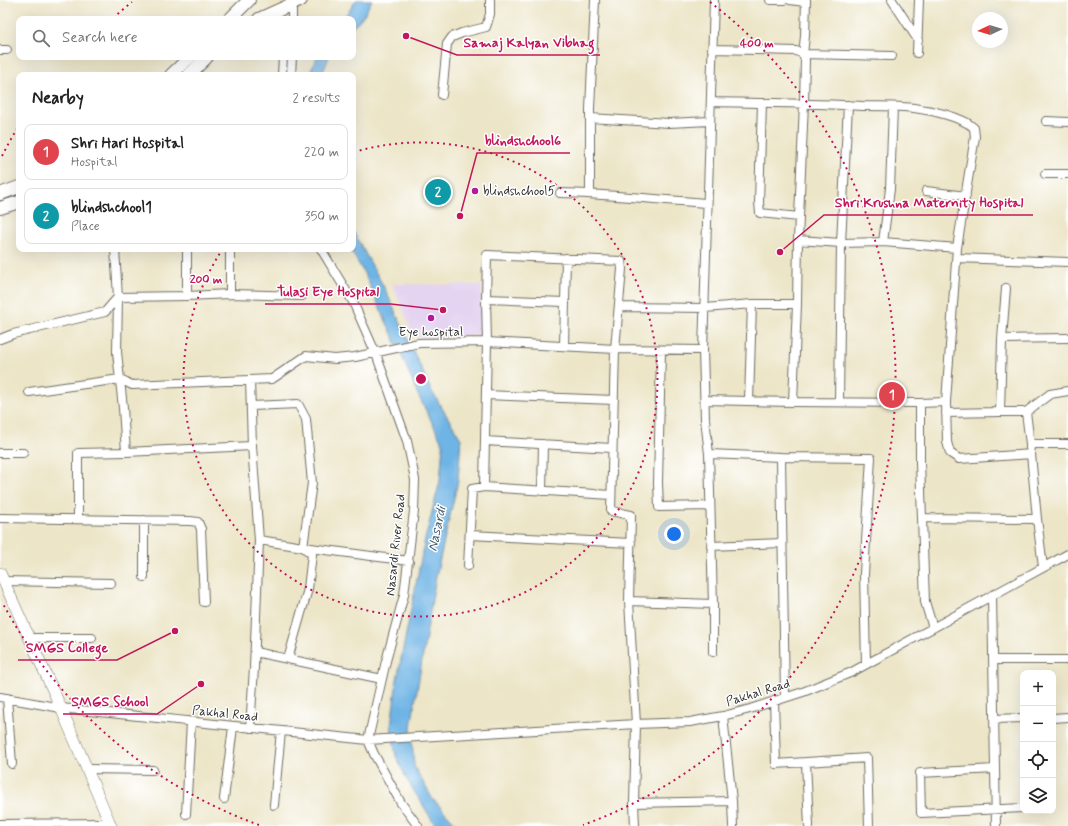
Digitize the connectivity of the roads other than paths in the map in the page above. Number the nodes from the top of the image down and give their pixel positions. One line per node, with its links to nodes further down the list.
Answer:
1 (250, 0): 12 (highway)
2 (490, 0): 28 (street)
3 (595, 0): 34 (street)
4 (714, 0): 16 (street)
5 (770, 0): 6 (street)
6 (784, 0)
7 (790, 0): 10 (street)
8 (892, 0): 15 (street)
9 (919, 0): 15 (street)
10 (806, 1): 18 (street)
11 (297, 2): 13 (highway); 14 (street)
12 (233, 16)
13 (268, 16)
14 (293, 16)
15 (918, 40): 17 (street)
16 (712, 49): 18 (street); 29 (street)
17 (917, 53)
18 (803, 54): 19 (street); 31 (street)
19 (892, 56)
20 (187, 60): 24 (highway)
21 (204, 60): 25 (highway)
22 (283, 60): 26 (street)
23 (292, 60): 27 (street)
24 (174, 72)
25 (192, 72)
26 (282, 72)
27 (291, 72)
28 (442, 95)
29 (711, 102): 30 (street); 35 (street)
30 (762, 103): 31 (street); 49 (street)
31 (804, 104): 32 (street); 49 (street)
32 (848, 105): 33 (street); 51 (street)
33 (893, 107): 45 (street); 52 (street)
34 (590, 118): 35 (street); 44 (street)
35 (710, 121): 47 (street)
36 (1046, 121): 37 (street)
37 (1068, 122)
38 (1045, 174): 39 (street)
39 (1068, 174)
40 (16, 189): 42 (highway)
41 (926, 190): 45 (street)
42 (0, 194)
43 (560, 194): 44 (street)
44 (590, 194): 47 (street)
45 (966, 196): 53 (street)
46 (16, 203): 48 (highway)
47 (708, 203): 71 (street)
48 (0, 208)
49 (799, 218): 50 (street)
50 (798, 240): 51 (street); 69 (street)
51 (841, 242): 52 (street); 90 (street)
52 (884, 242): 53 (street)
53 (957, 248): 59 (street)
54 (114, 252): 65 (street)
55 (187, 252): 63 (street)
56 (230, 252): 62 (street)
57 (323, 252): 80 (street, Nasardi River Road)
58 (566, 258): 66 (street); 67 (street); 70 (street)
59 (957, 258): 60 (street); 92 (street)
60 (1068, 262)
61 (1006, 288): 74 (street)
62 (230, 294): 63 (street); 64 (street)
63 (187, 296): 65 (street)
64 (302, 296)
65 (118, 297): 73 (street); 81 (street)
66 (486, 299): 67 (street); 75 (street)
67 (565, 302): 76 (street)
68 (752, 304): 69 (street); 71 (street); 88 (street)
69 (797, 304): 89 (street)
70 (619, 307): 71 (street); 77 (street)
71 (704, 308): 79 (street)
72 (1068, 338): 74 (street)
73 (0, 339)
74 (1002, 339): 95 (street)
75 (487, 342): 76 (street); 80 (street); 85 (street)
76 (564, 346): 77 (street)
77 (615, 349): 78 (street); 86 (street)
78 (661, 350): 79 (street); 112 (street)
79 (703, 350): 87 (street)
80 (376, 354): 82 (street); 125 (street, Nasardi River Road)
81 (120, 379): 82 (street); 84 (street); 103 (street)
82 (250, 380): 93 (street)
83 (1068, 391): 96 (street)
84 (29, 392)
85 (486, 394): 86 (street); 97 (street)
86 (614, 400): 102 (street)
87 (705, 400): 88 (street); 106 (street)
88 (749, 401): 89 (street)
89 (793, 402): 90 (street)
90 (839, 402): 91 (street)
91 (920, 402): 92 (street); 114 (street)
92 (946, 402): 94 (street)
93 (251, 406): 101 (street); 123 (street)
94 (946, 412): 95 (street); 107 (street)
95 (1000, 412): 96 (street)
96 (1026, 412): 99 (street)
97 (485, 441): 98 (street); 109 (street)
98 (543, 444): 102 (street); 110 (street)
99 (1030, 444): 100 (street); 107 (street)
100 (1068, 444)
101 (252, 446): 103 (street); 119 (street)
102 (612, 448): 111 (street)
103 (126, 452): 115 (street)
104 (0, 453): 105 (street)
105 (23, 453)
106 (709, 454): 108 (street); 112 (street)
107 (1031, 454): 116 (street)
108 (781, 457): 121 (street); 143 (street)
109 (484, 487): 110 (street); 118 (street)
110 (542, 491): 111 (street)
111 (611, 495): 120 (street)
112 (710, 506): 122 (street)
113 (0, 518): 115 (street)
114 (922, 518): 116 (street); 135 (street)
115 (78, 519): 117 (street)
116 (1038, 519): 127 (street)
117 (144, 520): 129 (street); 133 (street)
118 (470, 535): 120 (street); 126 (street)
119 (259, 540): 123 (street); 138 (street)
120 (631, 543): 132 (street)
121 (782, 543): 122 (street); 145 (street)
122 (711, 546): 134 (street)
123 (303, 547): 125 (street); 140 (street)
124 (1068, 554): 127 (street, Pakhal Road)
125 (409, 561): 144 (street, Nasardi River Road)
126 (468, 566)
127 (1043, 568): 131 (street, Pakhal Road)
128 (2, 577): 130 (street); 136 (main road)
129 (144, 577)
130 (111, 583)
131 (992, 595): 135 (street, Pakhal Road); 141 (street)
132 (629, 601): 134 (street); 155 (street)
133 (204, 602)
134 (713, 604): 139 (street)
135 (933, 628): 143 (street, Pakhal Road)
136 (29, 638): 137 (street); 148 (main road)
137 (92, 638)
138 (255, 652): 140 (street); 157 (street)
139 (713, 652)
140 (288, 659): 144 (street)
141 (993, 660): 142 (street); 153 (street)
142 (1068, 660)
143 (866, 664): 145 (street, Pakhal Road)
144 (382, 679): 159 (street, Nasardi River Road)
145 (785, 697): 147 (street, Pakhal Road)
146 (4, 698): 148 (street, Pakhal Road); 161 (street)
147 (774, 701): 149 (street, Pakhal Road); 160 (street)
148 (61, 708): 154 (street, Pakhal Road); 162 (main road)
149 (724, 716): 155 (street, Pakhal Road); 166 (street)
150 (1068, 717): 152 (street)
151 (1020, 718): 153 (street)
152 (1056, 718)
153 (994, 719): 163 (street)
154 (191, 722): 156 (street, Pakhal Road); 171 (street)
155 (636, 724): 159 (street, Pakhal Road); 167 (street)
156 (233, 727): 157 (street, Pakhal Road); 165 (street)
157 (250, 728): 158 (street, Pakhal Road)
158 (280, 732): 159 (street, Pakhal Road); 168 (street)
159 (368, 740): 174 (street)
160 (806, 762): 177 (street); 178 (street)
161 (12, 764)
162 (87, 769): 164 (street); 173 (main road)
163 (995, 769): 170 (street); 170 (street)
164 (153, 770)
165 (224, 799)
166 (732, 801): 167 (street); 176 (street)
167 (634, 803): 175 (street)
168 (274, 805)
169 (1020, 808): 170 (street)
170 (996, 810): 179 (street)
171 (186, 814)
172 (0, 824): 173 (street)
173 (110, 824)
174 (418, 826)
175 (635, 826)
176 (733, 826)
177 (809, 826)
178 (869, 826)
179 (996, 826)

